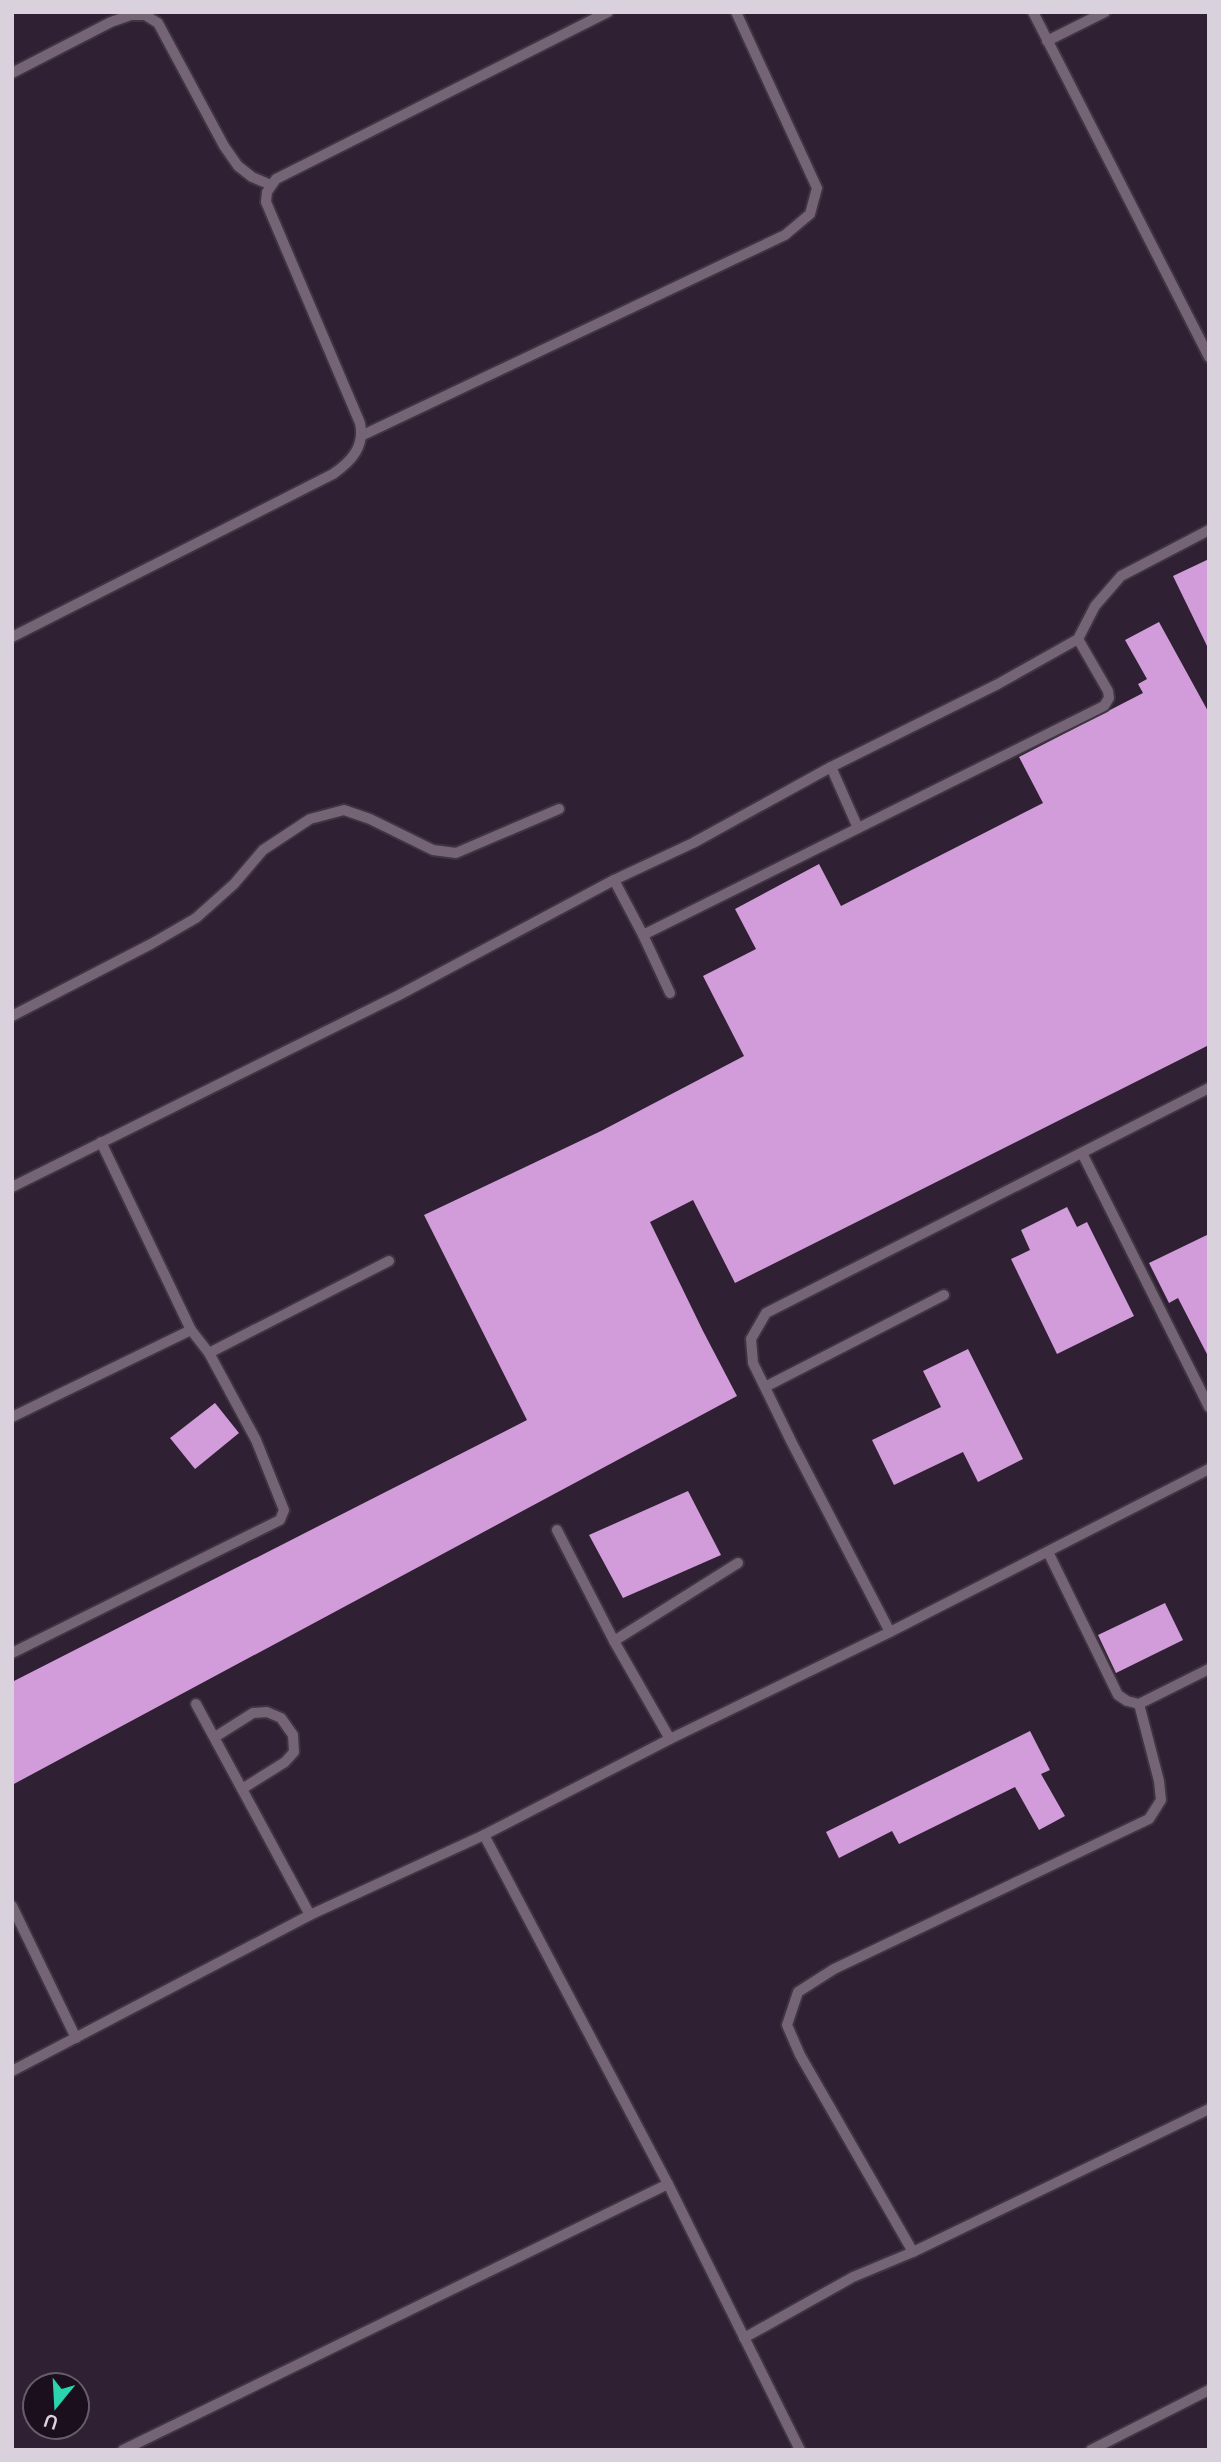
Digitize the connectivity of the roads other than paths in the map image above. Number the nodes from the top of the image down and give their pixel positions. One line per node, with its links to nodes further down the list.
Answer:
1 (608, 12): 7 (lane)
2 (736, 12): 9 (lane)
3 (1033, 12): 5 (lane)
4 (1105, 12): 5 (lane)
5 (1046, 41): 8 (lane)
6 (12, 73): 7 (lane)
7 (271, 185): 9 (lane)
8 (1209, 357)
9 (363, 435): 11 (lane)
10 (1209, 530): 12 (lane)
11 (12, 637)
12 (1078, 639): 13 (lane); 15 (lane)
13 (831, 767): 15 (lane); 16 (lane)
14 (559, 809): 19 (lane)
15 (858, 828): 17 (lane)
16 (614, 880): 17 (lane); 21 (lane)
17 (643, 935): 18 (lane)
18 (670, 993)
19 (12, 1016)
20 (1209, 1088): 22 (lane)
21 (101, 1142): 23 (lane); 26 (lane)
22 (1083, 1153): 28 (lane); 29 (lane)
23 (12, 1187)
24 (389, 1261): 27 (lane)
25 (944, 1295): 28 (lane)
26 (191, 1330): 27 (lane); 30 (lane)
27 (209, 1353): 37 (lane)
28 (765, 1387): 35 (lane)
29 (1209, 1407)
30 (12, 1417)
31 (1209, 1469): 33 (lane)
32 (557, 1531): 36 (lane)
33 (1048, 1552): 35 (lane); 39 (lane)
34 (738, 1563): 36 (lane)
35 (890, 1632): 42 (lane)
36 (614, 1641): 42 (lane)
37 (12, 1653)
38 (1209, 1669): 39 (lane)
39 (1139, 1703): 51 (lane)
40 (196, 1704): 41 (lane)
41 (215, 1737): 43 (lane); 43 (lane)
42 (670, 1739): 44 (lane)
43 (242, 1789): 46 (lane)
44 (484, 1835): 46 (lane); 50 (lane)
45 (12, 1906): 47 (lane)
46 (310, 1915): 47 (lane)
47 (76, 2038): 48 (lane)
48 (12, 2071)
49 (1209, 2109): 51 (lane)
50 (668, 2184): 52 (lane); 54 (lane)
51 (913, 2252): 52 (lane)
52 (744, 2338): 55 (lane)
53 (1209, 2390): 56 (lane)
54 (123, 2450)
55 (800, 2450)
56 (1091, 2450)

